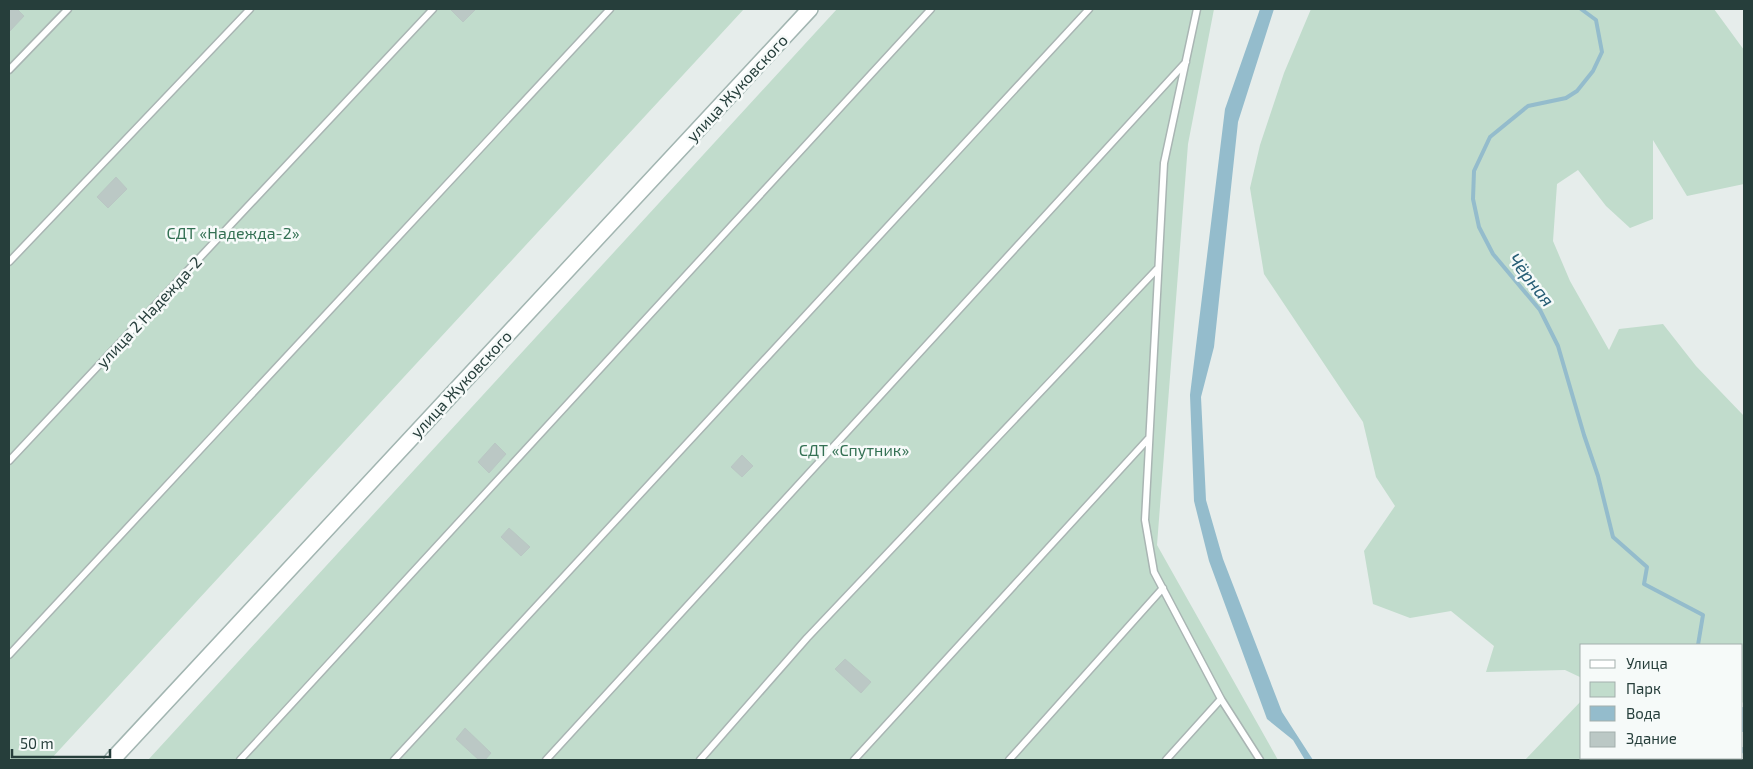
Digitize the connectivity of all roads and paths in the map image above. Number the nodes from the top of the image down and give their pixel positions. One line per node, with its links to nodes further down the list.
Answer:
1 (68, 9): 10 (lane)
2 (250, 9): 11 (lane)
3 (433, 9): 14 (lane, улица 2 Надежда-2)
4 (610, 9): 16 (lane)
5 (810, 9): 18 (main road, улица Жуковского)
6 (931, 9): 19 (lane)
7 (1089, 9): 20 (lane)
8 (1197, 9): 9 (lane)
9 (1186, 62): 12 (lane); 21 (lane)
10 (9, 70)
11 (9, 262)
12 (1158, 268): 13 (lane); 22 (lane)
13 (1149, 438): 15 (lane); 23 (lane)
14 (9, 461)
15 (1163, 588): 17 (lane); 24 (lane)
16 (9, 655)
17 (1220, 699): 25 (lane); 26 (lane)
18 (112, 760)
19 (240, 760)
20 (394, 760)
21 (546, 760)
22 (700, 760)
23 (854, 760)
24 (1009, 760)
25 (1166, 760)
26 (1260, 760)

